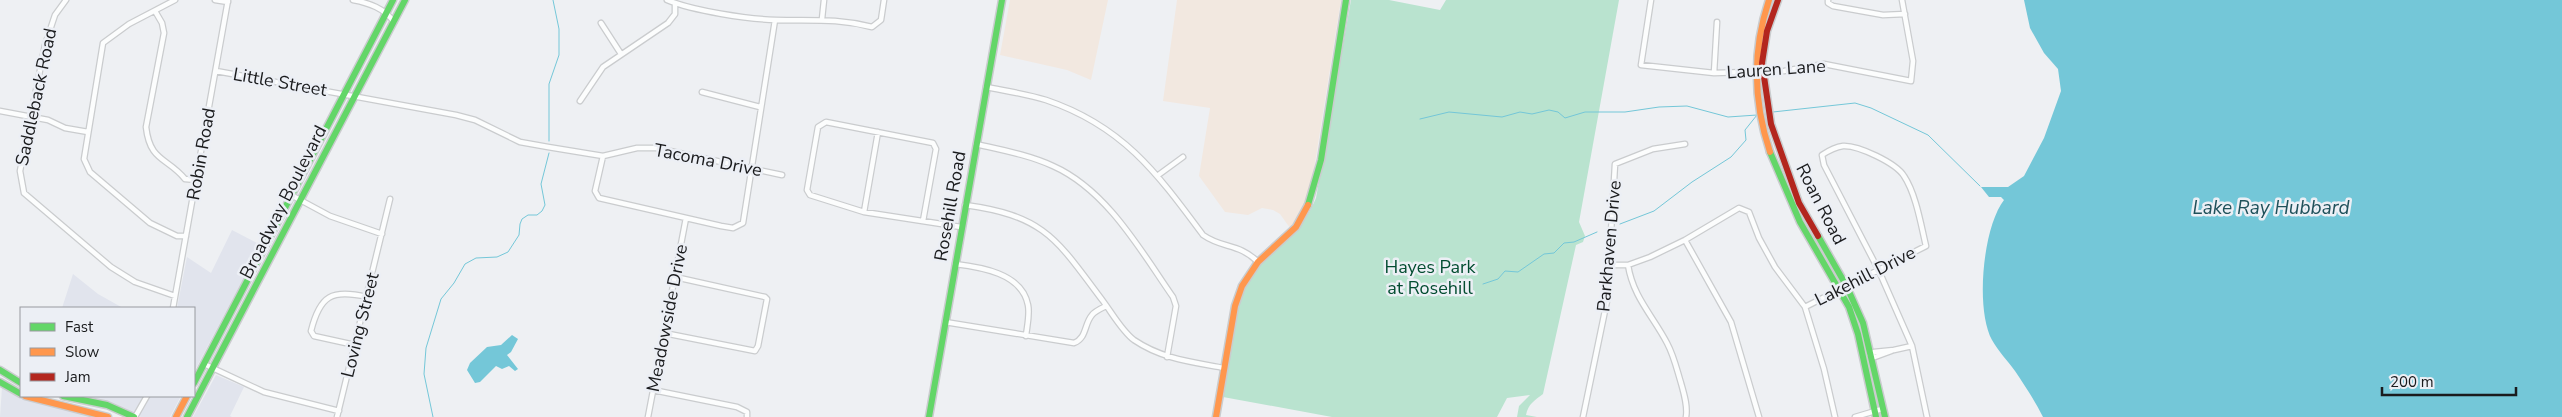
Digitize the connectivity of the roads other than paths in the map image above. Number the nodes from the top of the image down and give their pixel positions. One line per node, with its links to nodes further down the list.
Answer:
1 (66, 0): 39 (street, Saddleback Road)
2 (175, 0): 20 (street)
3 (216, 0): 16 (street)
4 (353, 0): 17 (street)
5 (393, 0): 21 (street, Broadway Boulevard)
6 (405, 0): 25 (street, Broadway Boulevard)
7 (667, 0): 19 (street)
8 (824, 0): 23 (street)
9 (884, 0): 23 (street)
10 (1002, 0): 32 (street, Rosehill Road)
11 (1346, 0): 61 (street)
12 (1651, 0): 31 (street, Lauren Lane)
13 (1769, 0): 30 (street, Roan Road)
14 (1778, 0): 30 (street, Roan Road)
15 (1902, 0): 22 (street)
16 (228, 1): 29 (street, Robin Road)
17 (361, 1): 21 (street)
18 (1828, 2): 22 (street)
19 (676, 4): 24 (street); 28 (street)
20 (155, 11): 40 (street); 49 (street)
21 (386, 12): 25 (street); 34 (street, Broadway Boulevard)
22 (1905, 14): 30 (street, Lauren Lane)
23 (822, 19): 24 (street)
24 (775, 20): 37 (street)
25 (394, 22): 35 (street, Broadway Boulevard)
26 (1718, 22): 31 (street)
27 (601, 23): 28 (street)
28 (621, 54): 36 (street)
29 (216, 71): 34 (street, Little Street); 49 (street, Robin Road)
30 (1759, 71): 31 (street, Lauren Lane); 67 (street, Roan Road)
31 (1714, 73)
32 (986, 87): 42 (street, Rosehill Road); 48 (street)
33 (702, 92): 37 (street)
34 (344, 93): 35 (street, Tacoma Drive); 50 (street, Broadway Boulevard)
35 (355, 95): 44 (street, Tacoma Drive); 52 (street, Broadway Boulevard)
36 (580, 100)
37 (760, 107): 46 (street)
38 (0, 111): 39 (street)
39 (31, 116): 40 (street); 68 (street, Saddleback Road)
40 (88, 132): 59 (street)
41 (878, 132): 54 (street); 54 (street); 56 (street)
42 (976, 144): 53 (street, Rosehill Road); 81 (street)
43 (1685, 144): 63 (street, Parkhaven Drive)
44 (603, 156): 46 (street, Tacoma Drive); 55 (street)
45 (1183, 157): 48 (street)
46 (751, 170): 47 (street, Tacoma Drive); 55 (street)
47 (782, 175)
48 (1157, 176): 61 (street)
49 (197, 180): 59 (street, Robin Road)
50 (291, 195): 52 (street); 70 (street, Broadway Boulevard)
51 (390, 199): 58 (street, Loving Street)
52 (300, 200): 58 (street); 74 (street, Broadway Boulevard)
53 (965, 205): 57 (street, Rosehill Road); 71 (street)
54 (864, 212): 56 (street)
55 (686, 218): 66 (street, Meadowside Drive)
56 (923, 221): 57 (street)
57 (961, 228): 62 (street, Rosehill Road)
58 (382, 234): 69 (street, Loving Street)
59 (186, 236): 68 (street, Robin Road)
60 (1685, 240): 64 (street); 73 (street); 109 (street)
61 (1258, 262): 84 (street)
62 (955, 264): 75 (street, Rosehill Road); 77 (street)
63 (1609, 265): 64 (street); 107 (street, Parkhaven Drive)
64 (1628, 265): 108 (street)
65 (1879, 271): 65 (street, Lakehill Drive); 67 (street, Lakehill Drive); 79 (street)
66 (675, 277): 76 (street, Meadowside Drive); 76 (street)
67 (1844, 289): 73 (street, Lakehill Drive); 80 (street, Roan Road)
68 (175, 296): 72 (street, Robin Road)
69 (367, 297): 78 (street, Loving Street); 78 (street)
70 (234, 305): 74 (street); 82 (street, Broadway Boulevard)
71 (1106, 306): 77 (street); 81 (street)
72 (173, 307)
73 (1805, 307): 110 (street)
74 (244, 310): 83 (street, Broadway Boulevard)
75 (945, 322): 77 (street); 105 (street, Rosehill Road)
76 (664, 333): 89 (street, Meadowside Drive)
77 (1026, 336)
78 (355, 345): 96 (street, Loving Street)
79 (1912, 346): 80 (street); 113 (street)
80 (1867, 356): 95 (street, Roan Road); 97 (street, Roan Road)
81 (1167, 357): 84 (street)
82 (204, 364): 83 (street); 86 (street, Broadway Boulevard)
83 (213, 368): 96 (street); 101 (street, Broadway Boulevard)
84 (1224, 368): 106 (street)
85 (0, 370): 88 (street)
86 (195, 381)
87 (0, 382): 90 (street)
88 (20, 382)
89 (653, 390): 103 (street, Meadowside Drive); 104 (street)
90 (20, 393)
91 (29, 397): 98 (street)
92 (68, 397): 99 (street)
93 (146, 397): 99 (street)
94 (186, 397): 100 (street)
95 (1882, 409): 97 (street); 112 (street, Roan Road)
96 (339, 411): 102 (street, Loving Street)
97 (1875, 414): 111 (street)
98 (108, 417)
99 (134, 417)
100 (176, 417)
101 (187, 417)
102 (337, 417)
103 (648, 417)
104 (747, 417)
105 (929, 417)
106 (1216, 417)
107 (1582, 417)
108 (1686, 417)
109 (1759, 417)
110 (1835, 417)
111 (1855, 417)
112 (1885, 417)
113 (1927, 417)

